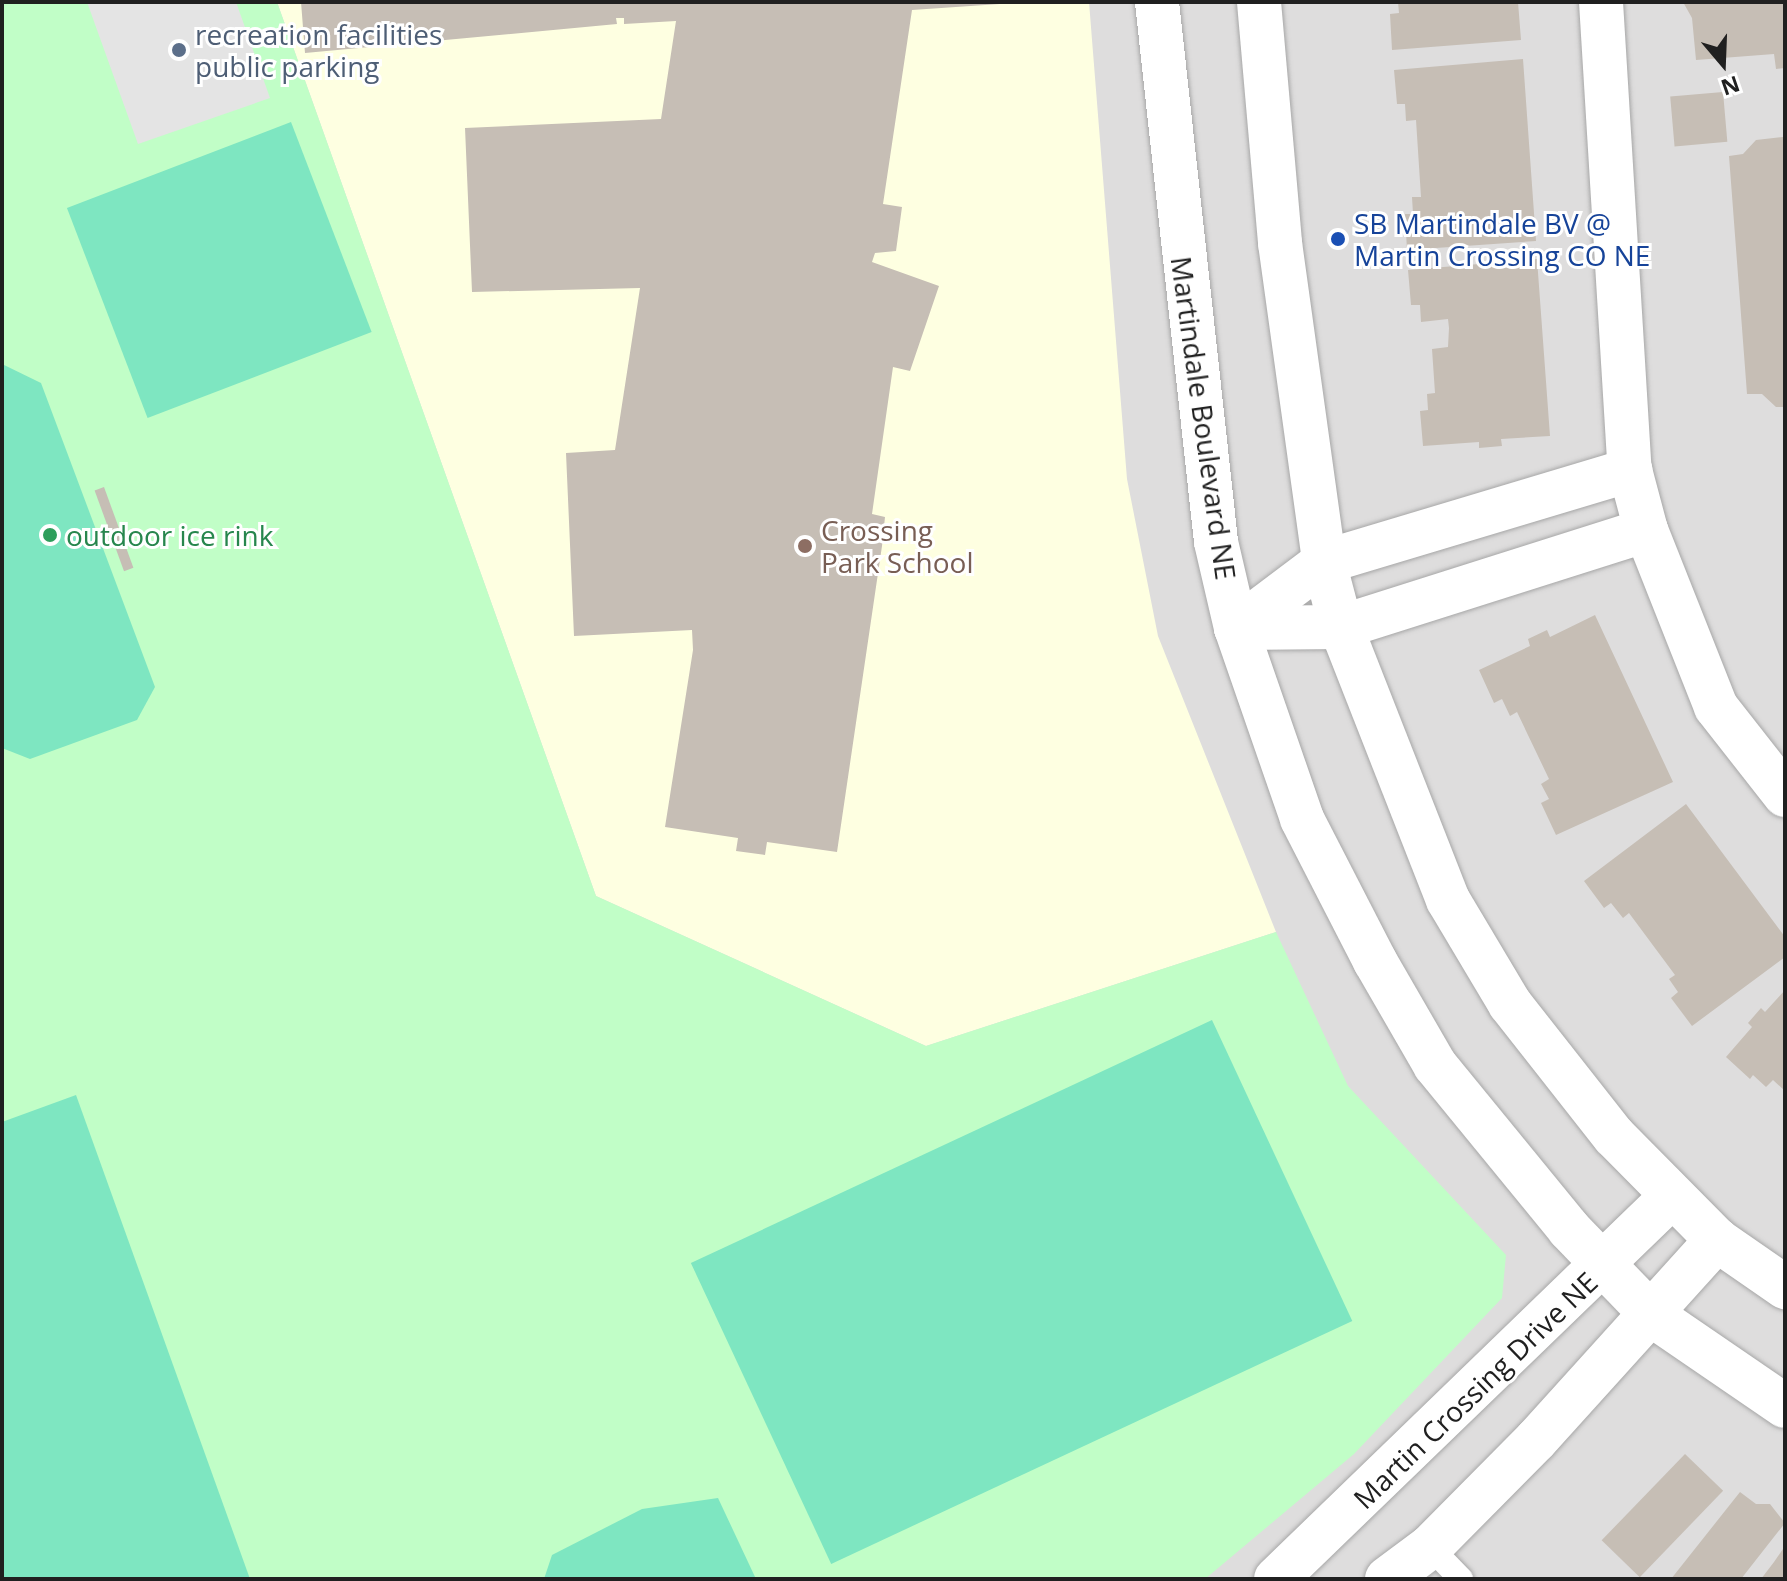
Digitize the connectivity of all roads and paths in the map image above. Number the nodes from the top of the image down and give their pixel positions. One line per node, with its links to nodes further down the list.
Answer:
1 (1157, 2): 8 (street, Martindale Boulevard NE)
2 (1259, 2): 6 (street)
3 (1601, 2): 4 (street)
4 (1630, 470): 5 (street); 6 (street)
5 (1646, 530): 7 (street); 9 (street)
6 (1324, 562): 7 (street); 8 (street)
7 (1341, 627): 8 (street); 10 (street)
8 (1236, 628): 12 (street, Martindale Boulevard NE)
9 (1785, 795)
10 (1671, 1197): 11 (street); 12 (street, Martin Crossing Drive NE)
11 (1717, 1240): 13 (street); 14 (street)
12 (1603, 1266): 14 (street, Martindale Boulevard NE); 17 (street, Martin Crossing Drive NE)
13 (1785, 1287)
14 (1652, 1315): 15 (street, Martindale Boulevard NE); 16 (street)
15 (1785, 1406)
16 (1430, 1547): 18 (street); 19 (lane)
17 (1276, 1579)
18 (1387, 1579)
19 (1461, 1579)

